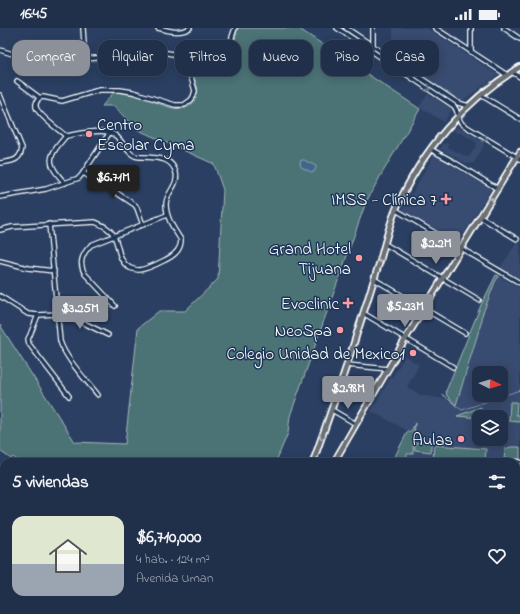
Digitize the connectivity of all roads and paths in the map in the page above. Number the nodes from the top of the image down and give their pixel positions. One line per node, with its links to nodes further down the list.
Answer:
1 (83, 28): 12 (street)
2 (158, 28): 3 (street)
3 (190, 28)
4 (235, 28): 13 (street)
5 (337, 28): 14 (street)
6 (346, 28): 15 (street)
7 (373, 28): 15 (street)
8 (435, 28): 18 (street)
9 (471, 28): 18 (street)
10 (504, 28): 11 (street)
11 (520, 39)
12 (84, 40)
13 (231, 40)
14 (355, 40)
15 (374, 47): 31 (street)
16 (0, 50): 19 (street)
17 (373, 52): 32 (street, one-way to 32)
18 (471, 52): 24 (street)
19 (12, 54)
20 (175, 55): 21 (street)
21 (90, 59)
22 (520, 68): 23 (main road)
23 (512, 72): 24 (main road); 26 (street)
24 (507, 75): 29 (main road)
25 (191, 76): 30 (street)
26 (520, 77)
27 (17, 81): 30 (street)
28 (0, 95): 39 (street)
29 (481, 95): 31 (main road); 33 (street)
30 (40, 98): 35 (street)
31 (469, 106): 32 (main road)
32 (458, 117): 36 (main road); 38 (street, one-way to 38)
33 (520, 119)
34 (110, 132): 35 (street); 40 (street); 45 (street)
35 (66, 136): 41 (street)
36 (430, 149): 42 (street); 44 (main road)
37 (520, 152): 38 (main road)
38 (518, 158): 42 (main road)
39 (0, 163)
40 (84, 174): 41 (street); 48 (street)
41 (65, 183): 43 (street)
42 (498, 189): 46 (main road, one-way to 42)
43 (0, 197)
44 (396, 210): 52 (main road); 53 (street)
45 (167, 215): 48 (street); 50 (street)
46 (480, 217): 51 (street); 53 (main road)
47 (49, 224): 49 (street); 50 (street); 55 (street)
48 (142, 224): 50 (street)
49 (0, 230)
50 (114, 236): 61 (street)
51 (517, 239)
52 (385, 244): 56 (street); 57 (main road, one-way to 57)
53 (461, 248): 56 (main road); 58 (street)
54 (0, 261): 55 (street)
55 (54, 271): 64 (street)
56 (443, 278): 60 (street); 62 (main road)
57 (374, 279): 62 (street); 63 (main road)
58 (520, 283)
59 (0, 296): 65 (street)
60 (479, 300)
61 (115, 306)
62 (424, 309): 66 (street); 68 (main road)
63 (363, 313): 68 (street); 69 (main road)
64 (57, 314): 65 (street); 67 (street); 73 (street)
65 (38, 315): 72 (street)
66 (465, 333)
67 (108, 335)
68 (406, 338): 70 (street); 71 (main road)
69 (347, 365): 71 (street); 74 (main road)
70 (453, 366)
71 (388, 369): 75 (main road)
72 (69, 396)
73 (98, 396)
74 (332, 410): 75 (street); 76 (main road, one-way to 76)
75 (356, 424): 77 (main road)
76 (316, 458)
77 (336, 458)

